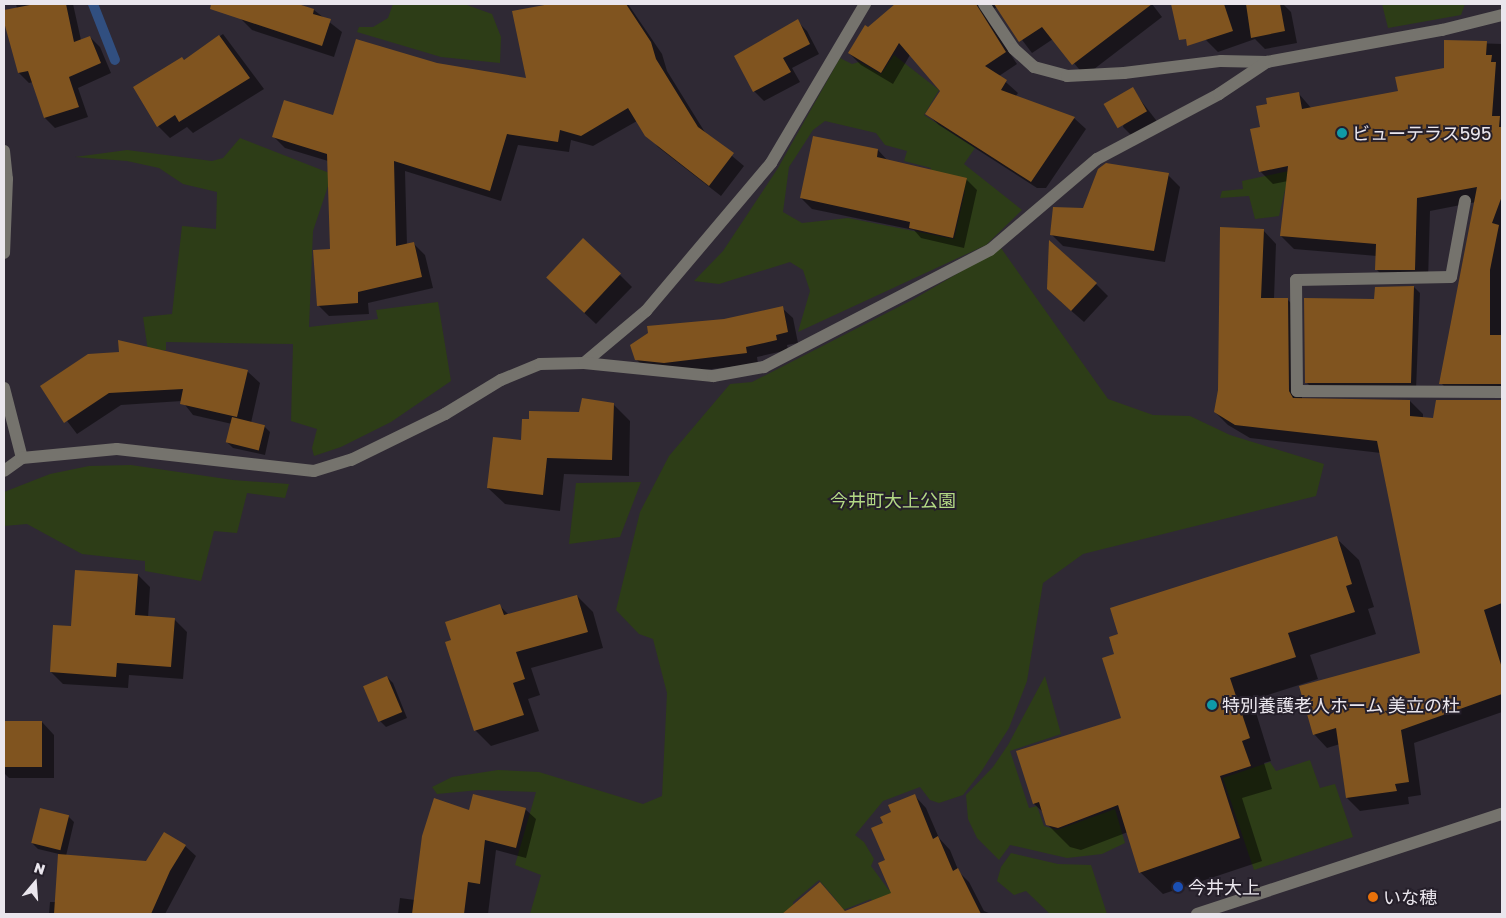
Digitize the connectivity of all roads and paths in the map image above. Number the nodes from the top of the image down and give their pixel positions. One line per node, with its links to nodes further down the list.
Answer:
1 (865, 4): 8 (street)
2 (984, 4): 4 (street)
3 (1502, 15): 4 (street)
4 (1267, 62): 8 (street)
5 (4, 151): 7 (street)
6 (1465, 202): 10 (street)
7 (4, 253)
8 (584, 363): 11 (street)
9 (4, 388): 11 (street)
10 (1502, 392)
11 (22, 458): 12 (street)
12 (4, 471)
13 (1502, 814): 14 (street)
14 (1197, 914)

